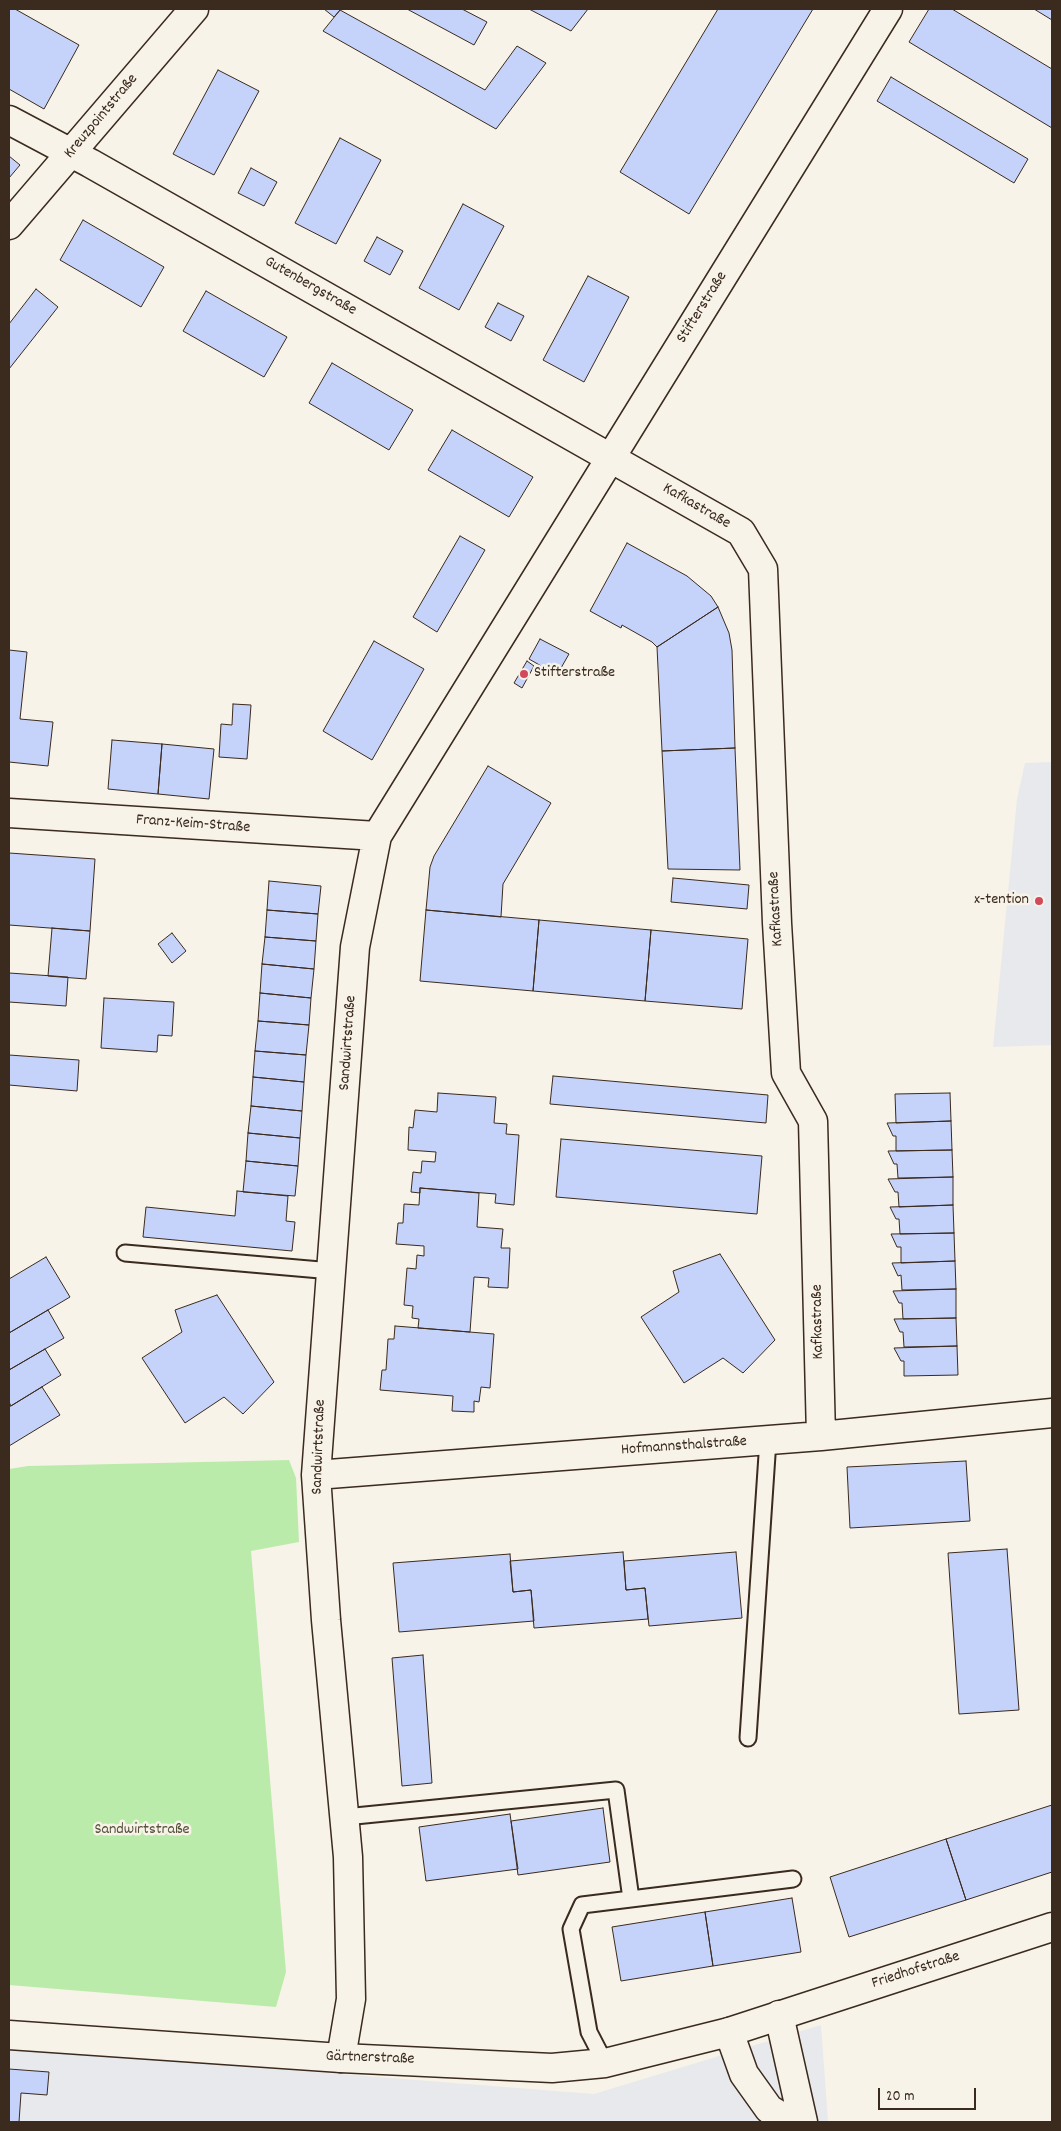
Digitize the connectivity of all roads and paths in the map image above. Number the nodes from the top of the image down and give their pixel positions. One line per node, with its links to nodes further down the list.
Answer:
1 (194, 9): 4 (street, Kreuzpointstraße)
2 (888, 9): 6 (street, Stifterstraße)
3 (9, 120): 4 (street, Gutenbergstraße)
4 (72, 154): 5 (street, Kreuzpointstraße); 6 (street, Gutenbergstraße)
5 (9, 225)
6 (610, 458): 8 (street, Stifterstraße); 12 (street, Kafkastraße)
7 (9, 813): 8 (street, Franz-Keim-Straße)
8 (377, 836): 10 (street, Sandwirtstraße)
9 (125, 1254): 10 (lane)
10 (332, 1271): 14 (street, Sandwirtstraße)
11 (1052, 1413): 12 (street, Hofmannsthalstraße)
12 (821, 1436): 13 (street, Hofmannsthalstraße)
13 (768, 1440): 14 (street, Hofmannsthalstraße); 15 (lane)
14 (316, 1475): 16 (street, Sandwirtstraße)
15 (748, 1738)
16 (345, 1817): 18 (lane); 23 (street, Sandwirtstraße)
17 (793, 1879): 18 (lane)
18 (631, 1899): 24 (lane)
19 (1052, 1927): 20 (street, Friedhofstraße)
20 (779, 2015): 21 (street, Gärtnerstraße); 26 (street)
21 (729, 2032): 24 (street, Gärtnerstraße); 25 (street)
22 (9, 2035): 23 (street, Gärtnerstraße)
23 (341, 2058): 24 (street, Gärtnerstraße)
24 (605, 2063)
25 (790, 2122)
26 (804, 2122)

